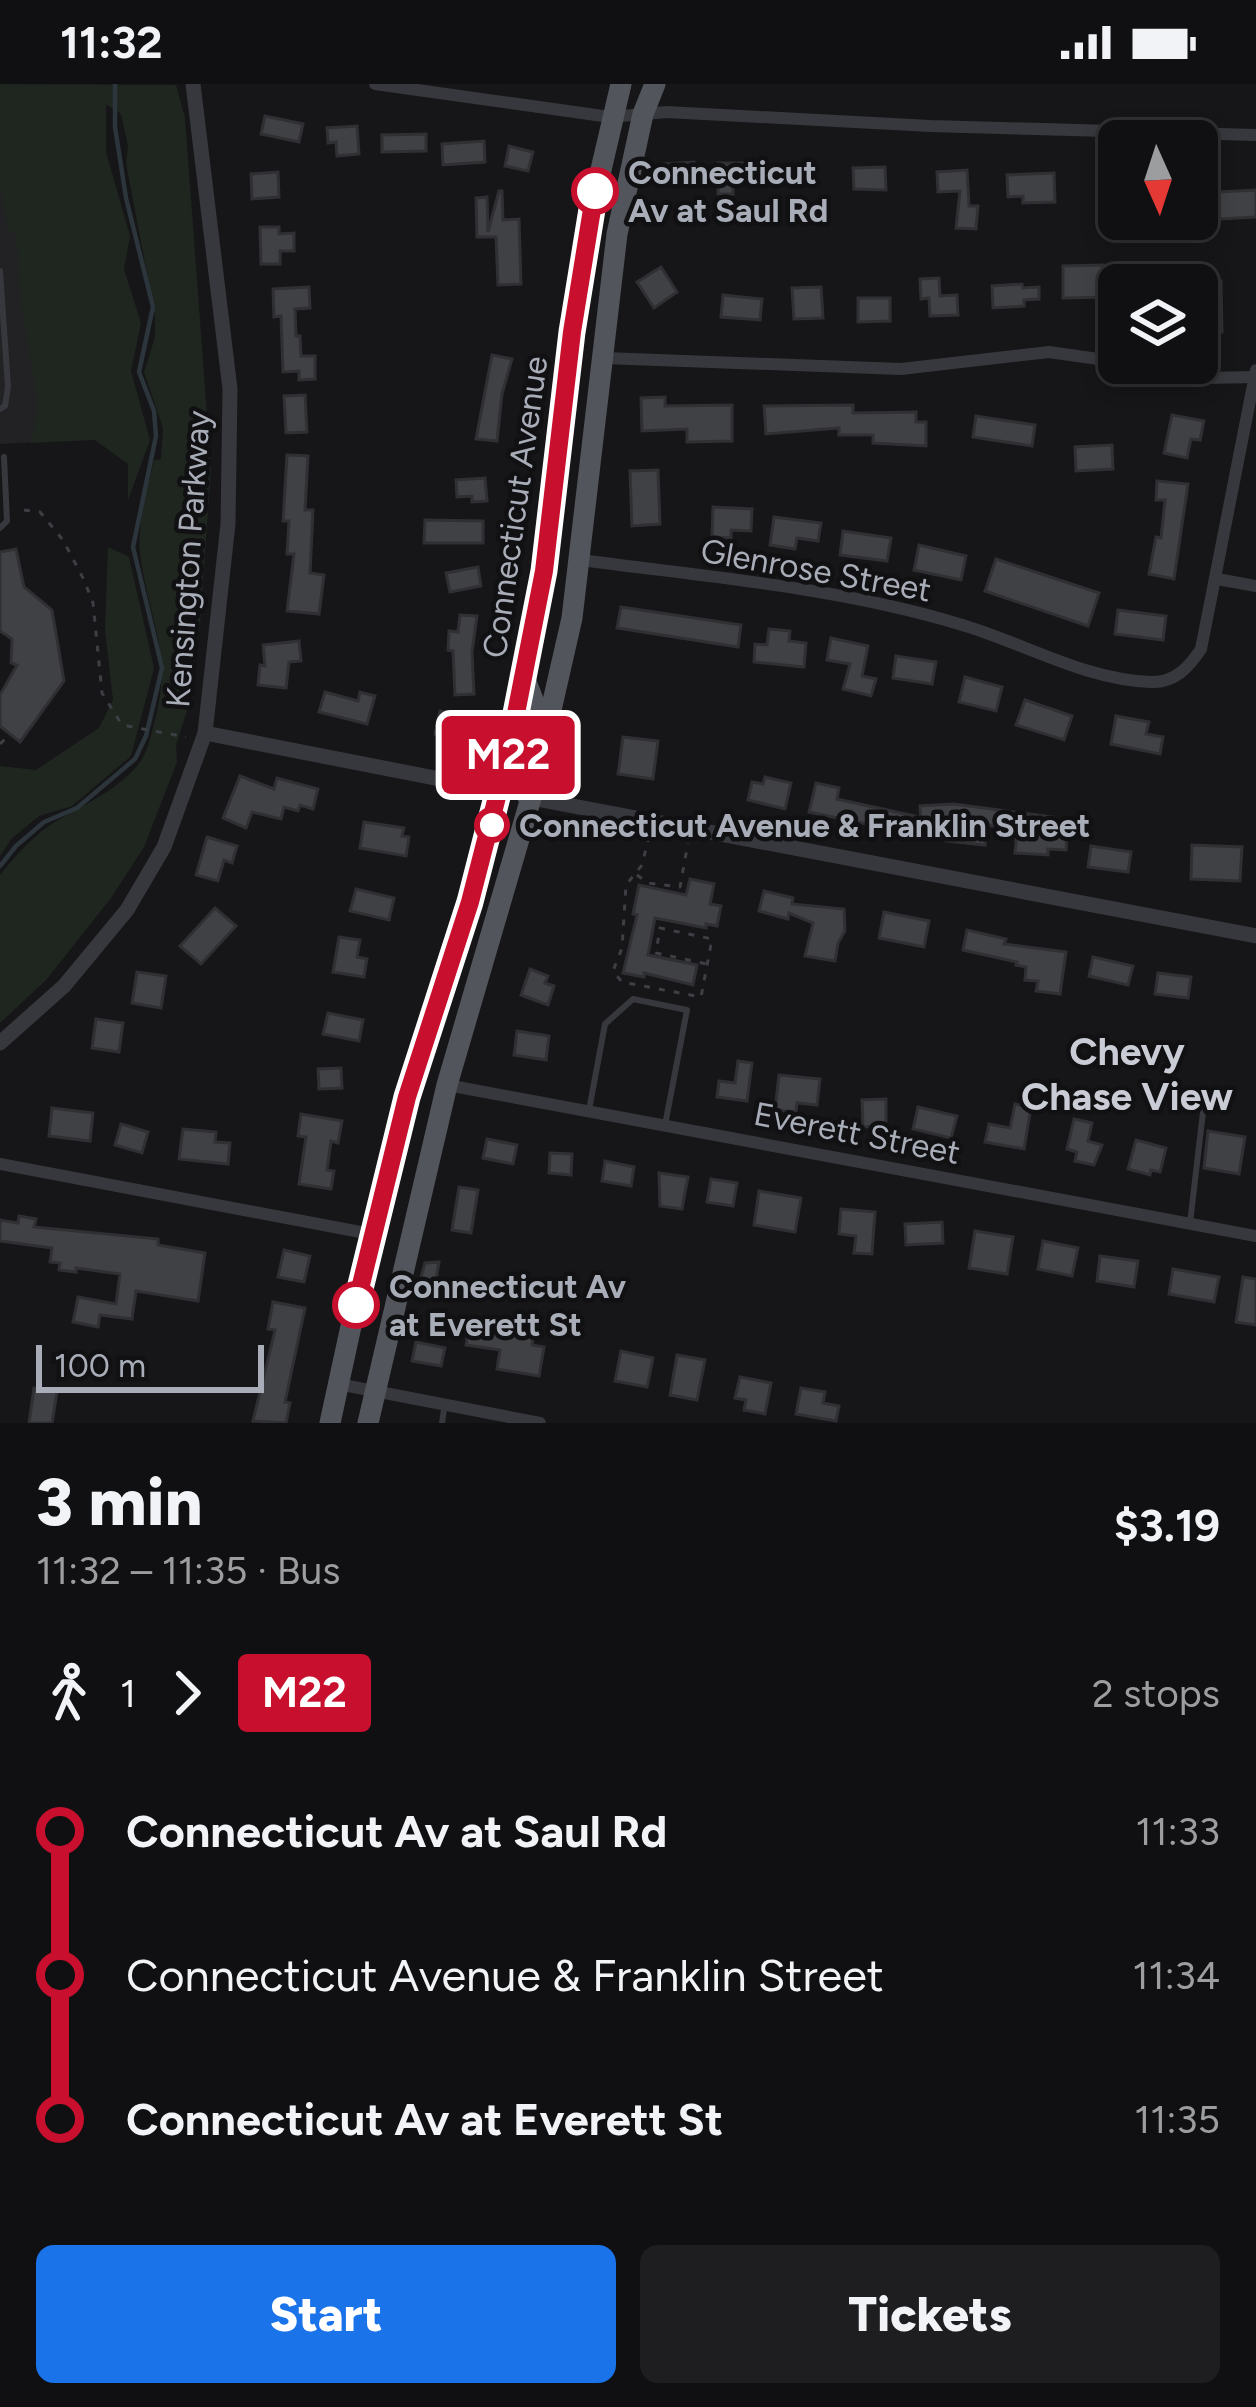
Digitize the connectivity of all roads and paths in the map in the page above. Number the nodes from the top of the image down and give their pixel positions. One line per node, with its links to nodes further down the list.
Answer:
1 (193, 84): 21 (street, Kensington Parkway)
2 (375, 84): 6 (street)
3 (621, 84): 6 (main road, Connecticut Avenue)
4 (655, 84): 5 (main road, Connecticut Avenue)
5 (643, 114): 6 (street); 7 (street); 9 (main road, Connecticut Avenue)
6 (610, 117): 20 (main road, Connecticut Avenue)
7 (1256, 135)
8 (0, 271): 13 (lane)
9 (604, 358): 10 (street); 17 (main road, Connecticut Avenue)
10 (1098, 359)
11 (1256, 374): 12 (street); 18 (street)
12 (1218, 377)
13 (0, 409)
14 (4, 457): 16 (lane)
15 (24, 510): 23 (path)
16 (0, 528)
17 (581, 560): 18 (street, Glenrose Street); 26 (main road, Connecticut Avenue)
18 (1217, 579): 19 (street)
19 (1256, 586)
20 (524, 678): 25 (main road, Connecticut Avenue); 26 (main road)
21 (205, 733): 25 (street); 33 (street, Kensington Parkway)
22 (10, 734): 24 (path)
23 (188, 738)
24 (0, 744)
25 (500, 791): 30 (main road); 40 (main road, Connecticut Avenue)
26 (531, 798): 27 (street); 30 (main road, Connecticut Avenue)
27 (652, 822): 28 (street); 29 (path)
28 (690, 829): 29 (path); 31 (street)
29 (636, 873): 32 (path)
30 (508, 884): 34 (main road, Connecticut Avenue)
31 (1256, 936)
32 (707, 964): 32 (path)
33 (0, 1043)
34 (447, 1085): 35 (street, Everett Street); 43 (main road, Connecticut Avenue)
35 (589, 1110): 37 (street, Everett Street); 37 (lane)
36 (1203, 1112): 39 (lane)
37 (665, 1125): 39 (street, Everett Street)
38 (0, 1164): 40 (street)
39 (1190, 1223): 41 (street, Everett Street)
40 (371, 1234): 42 (main road, Connecticut Avenue)
41 (1256, 1236)
42 (338, 1384): 43 (street); 45 (main road, Connecticut Avenue)
43 (374, 1390): 44 (street); 46 (main road, Connecticut Avenue)
44 (445, 1403): 47 (lane); 48 (street)
45 (330, 1423)
46 (368, 1423)
47 (442, 1423)
48 (540, 1423)

